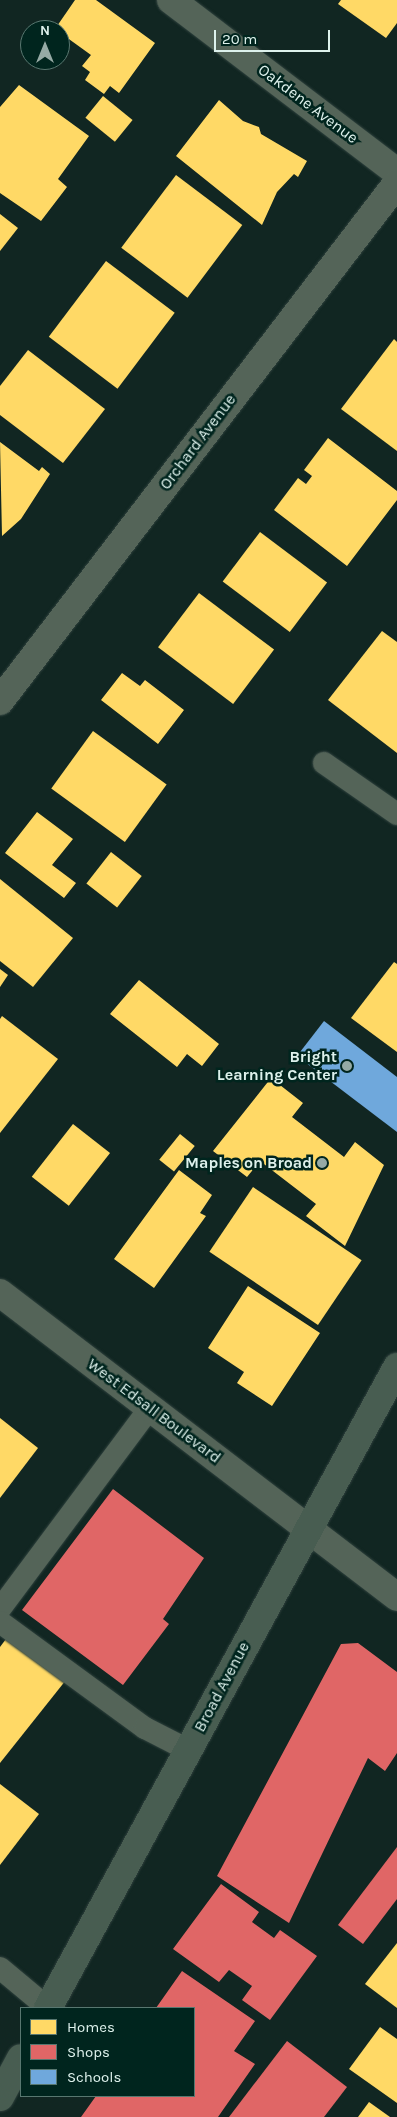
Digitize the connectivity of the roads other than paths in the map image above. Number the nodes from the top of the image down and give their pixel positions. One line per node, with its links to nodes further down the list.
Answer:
1 (171, 0): 2 (street, Oakdene Avenue)
2 (397, 172)
3 (397, 183): 4 (street, Orchard Avenue)
4 (0, 701)
5 (324, 763): 6 (lane)
6 (397, 814)
7 (0, 1293): 9 (street, West Edsall Boulevard)
8 (397, 1367): 10 (main road, Broad Avenue)
9 (150, 1408): 10 (street, West Edsall Boulevard); 12 (lane)
10 (308, 1528): 11 (street, West Edsall Boulevard); 14 (main road, Broad Avenue)
11 (397, 1597)
12 (0, 1609)
13 (0, 1622): 14 (lane)
14 (188, 1750): 17 (main road, Broad Avenue)
15 (0, 1968): 16 (lane)
16 (47, 2007)
17 (49, 2007)
18 (20, 2060): 19 (main road)
19 (0, 2097)

